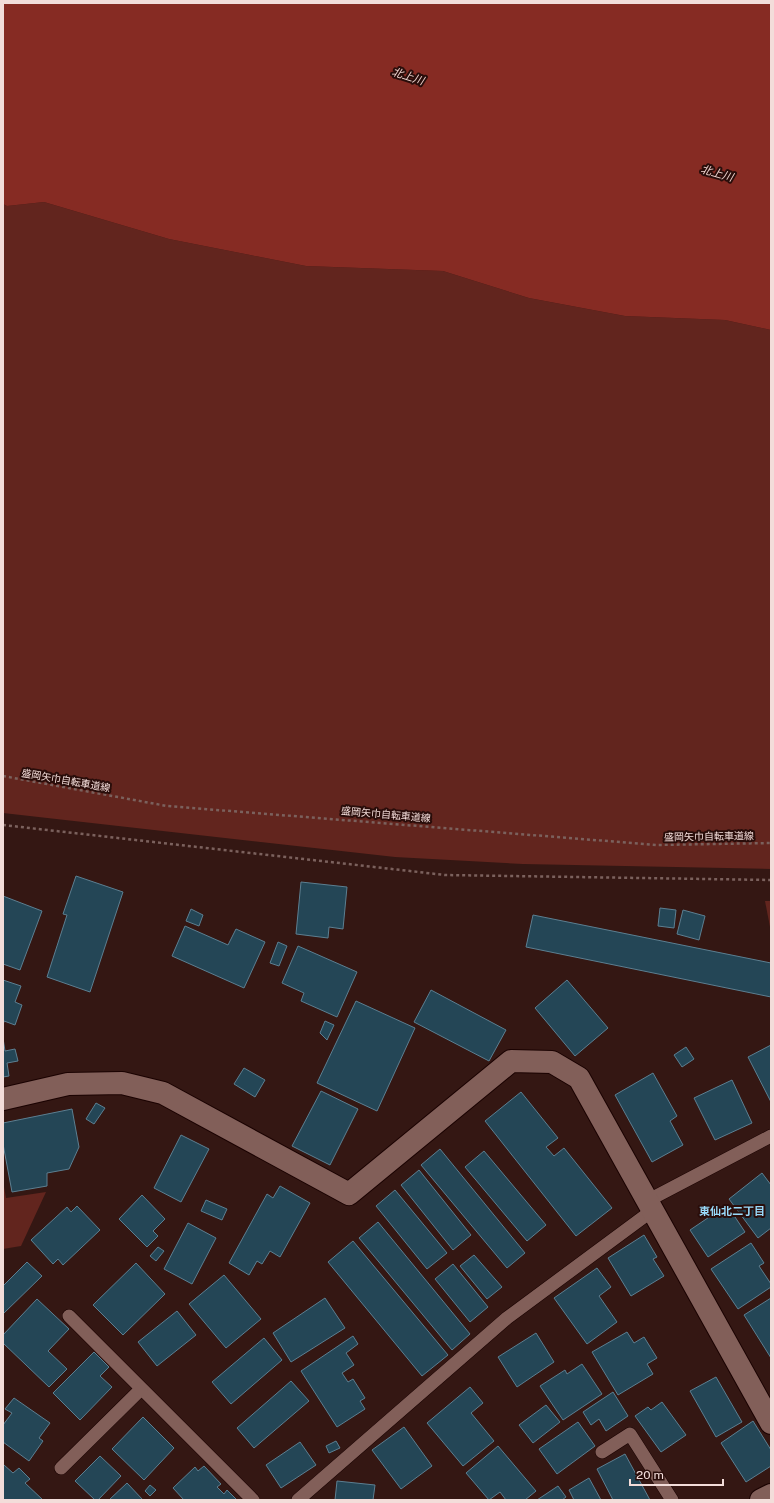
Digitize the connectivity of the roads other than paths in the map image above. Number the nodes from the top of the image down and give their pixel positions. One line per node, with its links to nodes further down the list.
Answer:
1 (3, 1098): 3 (street)
2 (771, 1136): 3 (lane)
3 (650, 1205): 6 (street); 11 (lane)
4 (69, 1316): 5 (lane)
5 (141, 1389): 8 (lane); 10 (lane)
6 (771, 1423)
7 (602, 1452): 12 (lane)
8 (62, 1468)
9 (771, 1495): 13 (street)
10 (253, 1500)
11 (298, 1500)
12 (672, 1500)
13 (761, 1500)

